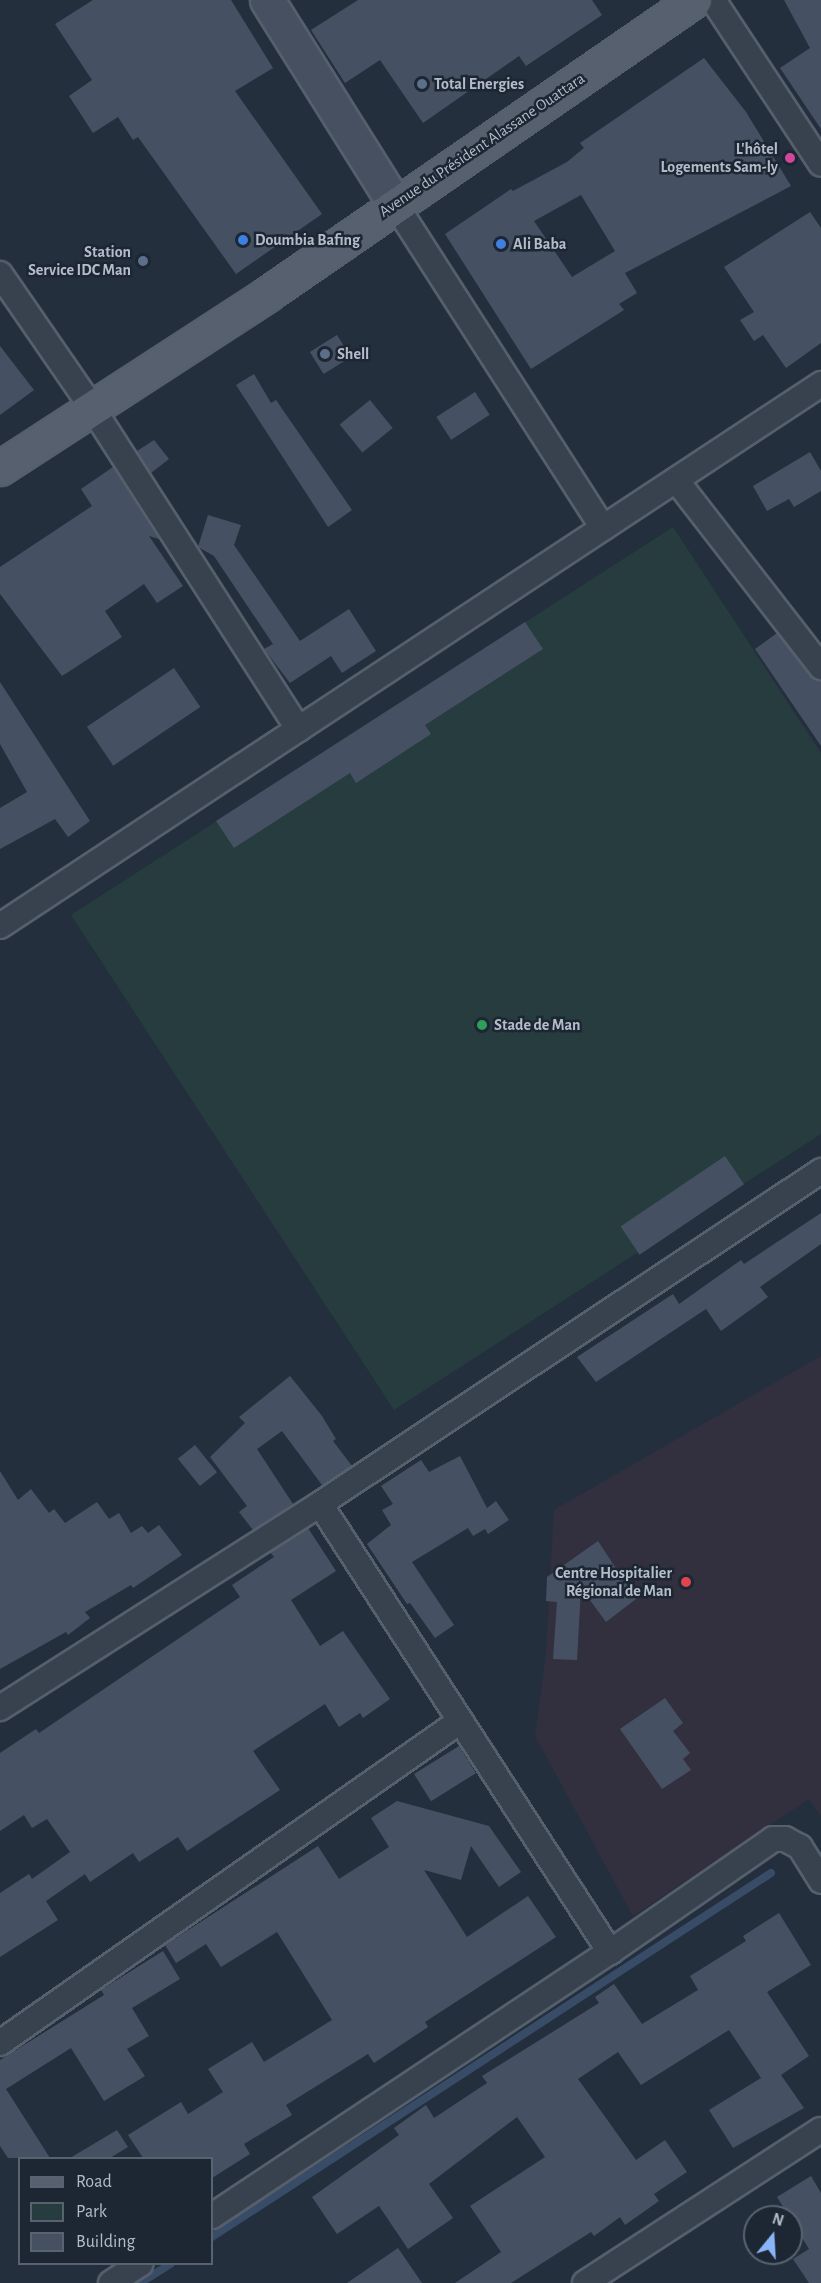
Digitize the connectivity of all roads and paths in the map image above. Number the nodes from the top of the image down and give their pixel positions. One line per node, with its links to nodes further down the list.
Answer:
1 (267, 0): 5 (main road)
2 (694, 0): 5 (main road, Avenue du Président Alassane Ouattara)
3 (713, 0): 4 (street)
4 (821, 164)
5 (395, 204): 8 (main road, Avenue du Président Alassane Ouattara); 11 (street)
6 (0, 274): 8 (street)
7 (821, 384): 10 (street)
8 (91, 406): 9 (main road, Avenue du Président Alassane Ouattara); 13 (street)
9 (0, 468)
10 (676, 480): 11 (street); 12 (street)
11 (603, 528): 13 (street)
12 (821, 667)
13 (298, 729): 14 (street)
14 (0, 926)
15 (821, 1171): 16 (street)
16 (320, 1504): 17 (street); 18 (street)
17 (0, 1708)
18 (460, 1721): 20 (street); 21 (street)
19 (821, 1881): 20 (street)
20 (610, 1952): 23 (street)
21 (0, 2043)
22 (821, 2130): 26 (street)
23 (213, 2215)
24 (138, 2265): 25 (street)
25 (111, 2283)
26 (585, 2283)

